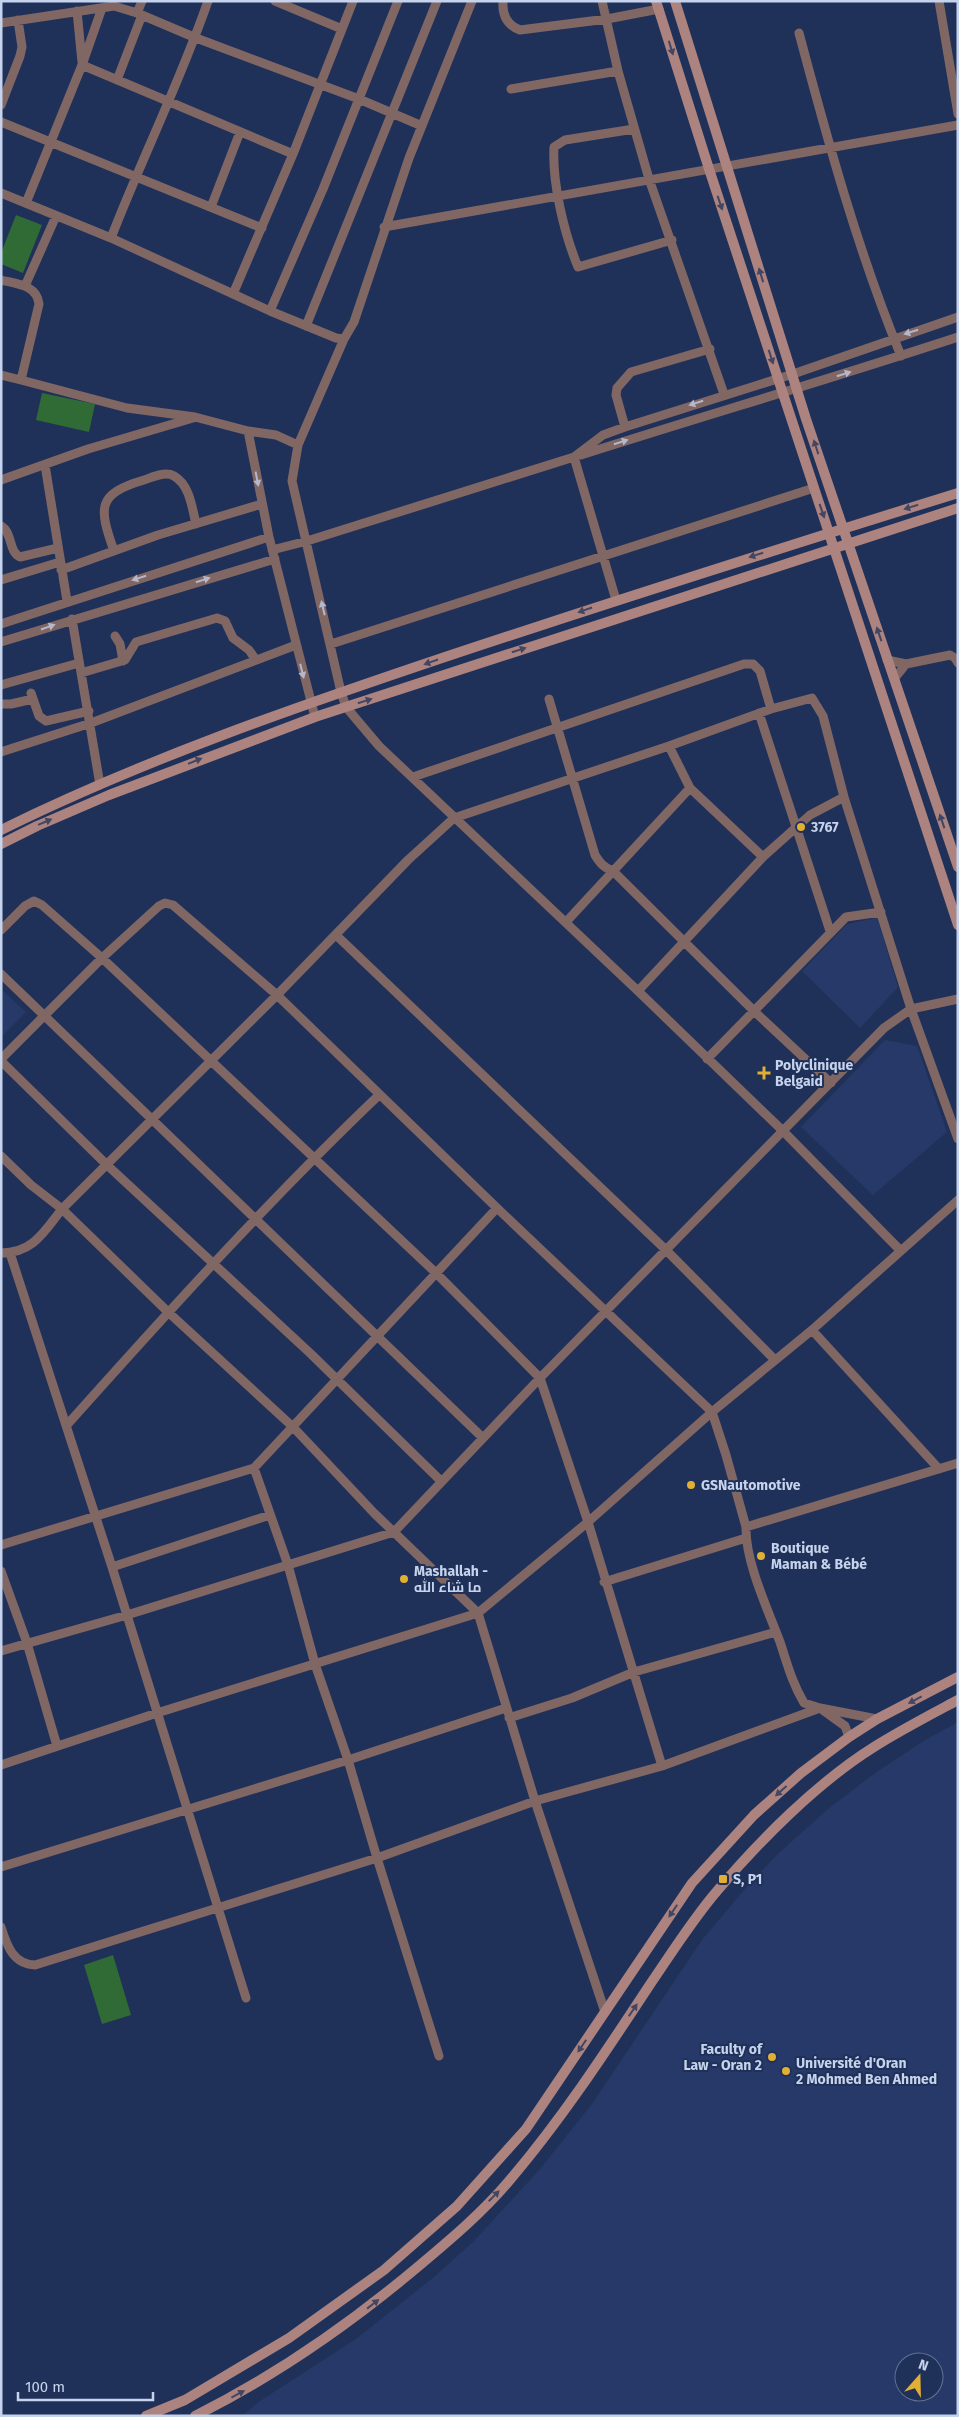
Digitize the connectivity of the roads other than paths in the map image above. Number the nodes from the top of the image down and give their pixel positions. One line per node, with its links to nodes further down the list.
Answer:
1 (142, 1): 16 (street)
2 (208, 1): 22 (street)
3 (275, 1): 20 (street)
4 (353, 1): 20 (street)
5 (398, 1): 28 (street)
6 (437, 1): 31 (street)
7 (472, 1): 35 (street)
8 (503, 1): 18 (street)
9 (602, 1): 18 (street)
10 (674, 1): 41 (main road)
11 (939, 1): 32 (street)
12 (114, 4): 14 (street); 16 (street)
13 (658, 5): 18 (street); 42 (main road, one-way to 42)
14 (102, 8): 15 (street); 23 (street)
15 (77, 11): 17 (street); 23 (street)
16 (139, 14): 22 (street); 25 (street)
17 (18, 20): 19 (street); 30 (street)
18 (607, 20): 24 (street)
19 (1, 24)
20 (342, 29): 26 (street)
21 (799, 33): 39 (street)
22 (196, 38): 26 (street); 29 (street)
23 (82, 65): 25 (street); 38 (street)
24 (618, 71): 27 (street); 36 (street)
25 (117, 80): 29 (street)
26 (319, 84): 28 (street); 40 (street)
27 (511, 89)
28 (359, 99): 31 (street); 59 (street)
29 (171, 100): 37 (street); 43 (street)
30 (1, 105)
31 (392, 113): 35 (street); 61 (street)
32 (958, 114)
33 (1, 122): 38 (street)
34 (958, 125): 39 (street)
35 (422, 126): 50 (street)
36 (634, 129): 44 (street); 46 (street)
37 (240, 132): 40 (street); 48 (street)
38 (51, 143): 43 (street); 47 (street)
39 (830, 148): 41 (street); 63 (street)
40 (293, 154): 51 (street)
41 (727, 166): 42 (street); 57 (main road, one-way to 41)
42 (708, 169): 44 (street); 58 (main road, one-way to 58)
43 (134, 178): 48 (street); 52 (street)
44 (649, 179): 46 (street); 53 (street)
45 (1, 193): 47 (street)
46 (559, 195): 50 (street); 53 (street)
47 (26, 203): 49 (street)
48 (211, 208): 51 (street)
49 (56, 216): 52 (street); 55 (street)
50 (384, 226): 64 (street)
51 (262, 228): 56 (street)
52 (111, 238): 56 (street)
53 (672, 240): 65 (street)
54 (1, 280): 55 (street)
55 (25, 286): 70 (street)
56 (233, 294): 59 (street)
57 (768, 296): 58 (main road); 67 (main road)
58 (753, 301): 69 (main road, one-way to 69)
59 (270, 311): 61 (street)
60 (958, 317): 63 (street, one-way to 63)
61 (306, 326): 64 (street)
62 (958, 337): 66 (street)
63 (894, 338): 66 (street); 67 (street)
64 (344, 339): 77 (street)
65 (710, 350): 73 (street); 75 (street)
66 (901, 356): 71 (street, one-way to 66)
67 (793, 374): 69 (street); 71 (main road)
68 (1, 375): 70 (street)
69 (778, 378): 72 (main road); 73 (street)
70 (21, 380): 74 (street)
71 (797, 389): 72 (street); 87 (main road, one-way to 71)
72 (783, 392): 78 (street, one-way to 72); 81 (main road)
73 (724, 394): 75 (street, one-way to 75)
74 (195, 417): 76 (street); 79 (street)
75 (625, 426): 78 (street)
76 (248, 431): 77 (street); 83 (street, one-way to 83)
77 (298, 445): 90 (street)
78 (574, 457): 90 (street); 96 (street)
79 (45, 465): 80 (street); 93 (street)
80 (1, 480)
81 (814, 488): 88 (main road, one-way to 88); 96 (street)
82 (958, 492): 87 (main road, one-way to 87)
83 (262, 504): 85 (street); 89 (street)
84 (958, 508): 91 (main road)
85 (196, 524): 94 (street); 94 (street)
86 (1, 526): 93 (street)
87 (843, 529): 88 (main road); 91 (main road)
88 (829, 533): 92 (main road); 99 (main road, one-way to 99)
89 (269, 537): 95 (street); 100 (street, one-way to 100)
90 (307, 541): 95 (street); 105 (street, one-way to 90)
91 (848, 543): 92 (main road); 108 (main road, one-way to 91)
92 (833, 547): 120 (main road, one-way to 92); 143 (main road)
93 (58, 548): 97 (street)
94 (114, 551): 97 (street)
95 (274, 554): 101 (street, one-way to 95); 106 (street)
96 (604, 556): 99 (street); 105 (street)
97 (60, 566): 98 (street); 100 (street)
98 (1, 580)
99 (616, 600): 116 (main road, one-way to 116)
100 (68, 601): 102 (street)
101 (72, 619): 104 (street, one-way to 101); 110 (street)
102 (1, 624)
103 (115, 636): 109 (street)
104 (1, 642)
105 (331, 644): 116 (street)
106 (296, 645): 107 (street); 118 (street, one-way to 118)
107 (256, 660): 109 (street); 125 (street)
108 (887, 660): 112 (street); 114 (main road)
109 (123, 661): 113 (street)
110 (79, 662): 113 (street); 115 (street)
111 (958, 663): 112 (street)
112 (906, 664): 114 (street)
113 (81, 673): 122 (street)
114 (894, 680): 139 (main road, one-way to 114)
115 (1, 685)
116 (341, 692): 118 (main road); 120 (street)
117 (549, 699): 126 (street)
118 (310, 702): 124 (street); 131 (main road)
119 (1, 704): 122 (street)
120 (346, 707): 124 (main road); 129 (street)
121 (771, 709): 123 (street); 126 (street); 133 (street)
122 (88, 711): 125 (street)
123 (758, 713): 127 (street); 135 (street)
124 (315, 717): 137 (main road, one-way to 124)
125 (91, 723): 128 (street); 131 (street)
126 (556, 728): 129 (street); 130 (street)
127 (669, 746): 130 (street); 132 (street)
128 (1, 752)
129 (413, 777): 134 (street)
130 (571, 778): 134 (street); 140 (street)
131 (100, 785): 136 (main road)
132 (690, 788): 138 (street); 140 (street)
133 (844, 798): 135 (street); 141 (street)
134 (454, 818): 142 (street); 146 (street)
135 (798, 827): 138 (street); 145 (street)
136 (1, 830)
137 (1, 844)
138 (763, 857): 147 (street)
139 (958, 867)
140 (613, 871): 142 (street); 147 (street)
141 (881, 912): 145 (street); 153 (street)
142 (566, 922): 150 (street)
143 (958, 925)
144 (1, 930): 148 (street)
145 (830, 931): 154 (street)
146 (336, 935): 151 (street); 171 (street)
147 (685, 942): 150 (street); 154 (street)
148 (102, 958): 151 (street); 155 (street); 158 (street)
149 (1, 974): 155 (street)
150 (638, 991): 156 (street)
151 (277, 995): 158 (street); 160 (street)
152 (958, 999): 153 (street)
153 (911, 1009): 159 (street); 163 (street)
154 (755, 1012): 156 (street); 159 (street)
155 (45, 1016): 157 (street); 161 (street)
156 (708, 1058): 162 (street)
157 (1, 1060): 166 (street)
158 (209, 1061): 161 (street); 165 (street)
159 (831, 1084): 162 (street)
160 (379, 1095): 165 (street); 168 (street)
161 (152, 1119): 166 (street); 170 (street)
162 (783, 1131): 171 (street); 172 (street)
163 (958, 1140)
164 (1, 1156): 169 (street)
165 (313, 1158): 170 (street); 175 (street)
166 (107, 1165): 169 (street); 174 (street)
167 (958, 1200): 172 (street)
168 (497, 1208): 175 (street); 176 (street)
169 (62, 1209): 173 (street); 177 (street)
170 (256, 1218): 174 (street); 179 (street)
171 (666, 1250): 176 (street); 180 (street)
172 (900, 1250): 178 (street)
173 (6, 1253): 184 (street)
174 (214, 1263): 177 (street); 182 (street)
175 (436, 1273): 179 (street); 181 (street)
176 (607, 1311): 181 (street); 183 (street)
177 (168, 1312): 184 (street); 185 (street)
178 (812, 1330): 180 (street); 189 (street)
179 (376, 1335): 182 (street); 186 (street)
180 (774, 1359): 183 (street)
181 (540, 1378): 186 (street); 193 (street)
182 (337, 1381): 185 (street); 190 (street)
183 (712, 1412): 193 (street); 194 (street)
184 (66, 1426): 192 (street)
185 (293, 1427): 188 (street); 195 (street)
186 (483, 1438): 190 (street)
187 (958, 1463): 189 (street)
188 (254, 1468): 191 (street); 192 (street)
189 (939, 1469): 194 (street)
190 (441, 1481): 195 (street)
191 (270, 1515): 198 (street); 199 (street)
192 (95, 1517): 197 (street); 199 (street)
193 (588, 1522): 201 (street); 202 (street)
194 (746, 1527): 196 (street)
195 (394, 1532): 198 (street); 202 (street)
196 (746, 1538): 201 (street); 204 (street)
197 (1, 1545)
198 (288, 1565): 203 (street); 207 (street)
199 (112, 1567): 203 (street)
200 (1, 1571): 205 (street)
201 (604, 1582): 208 (street)
202 (478, 1613): 207 (street); 211 (street)
203 (127, 1615): 205 (street); 213 (street)
204 (776, 1632): 208 (street); 212 (street)
205 (27, 1643): 206 (street); 217 (street)
206 (1, 1651)
207 (315, 1664): 213 (street); 218 (street)
208 (634, 1672): 214 (street); 220 (street)
209 (958, 1677): 215 (main road, one-way to 215)
210 (958, 1700): 231 (main road, one-way to 210)
211 (506, 1708): 214 (street); 218 (street)
212 (820, 1708): 215 (street); 216 (street); 220 (street)
213 (157, 1713): 217 (street); 222 (street)
214 (509, 1718): 221 (street)
215 (877, 1719): 216 (main road)
216 (849, 1737): 228 (main road, one-way to 228)
217 (57, 1746): 219 (street)
218 (348, 1760): 222 (street); 223 (street)
219 (1, 1765)
220 (662, 1766): 221 (street)
221 (535, 1801): 223 (street); 228 (street)
222 (187, 1808): 224 (street); 225 (street)
223 (377, 1858): 225 (street); 229 (street)
224 (1, 1866)
225 (218, 1907): 226 (street); 227 (street)
226 (1, 1927)
227 (246, 1998)
228 (604, 2012): 230 (main road, one-way to 230)
229 (439, 2056)
230 (146, 2416)
231 (195, 2416)

